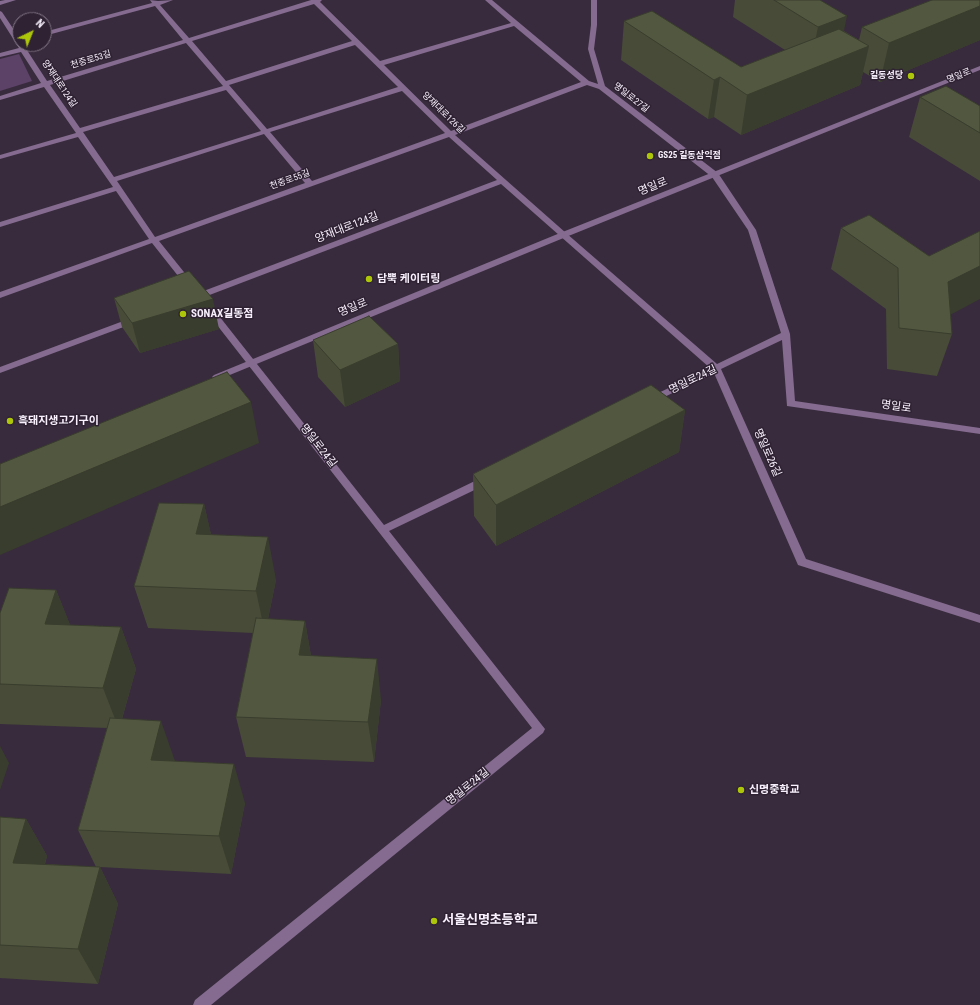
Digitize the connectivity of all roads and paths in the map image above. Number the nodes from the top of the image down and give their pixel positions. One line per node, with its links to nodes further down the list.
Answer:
1 (13, 0): 7 (street)
2 (170, 0): 6 (street)
3 (316, 0): 12 (street, 천중로53길); 13 (street, 양재대로126길)
4 (488, 0): 9 (street, 명일로27길)
5 (594, 0): 23 (street)
6 (154, 2): 11 (street); 12 (street)
7 (0, 3)
8 (0, 14): 10 (street, 양재대로124길)
9 (516, 23): 17 (street); 20 (street, 명일로27길)
10 (12, 31)
11 (52, 32)
12 (188, 40): 19 (street, 천중로53길); 21 (street)
13 (357, 42): 17 (street, 양재대로126길); 21 (street)
14 (12, 52): 16 (street)
15 (25, 52): 19 (street, 양재대로124길)
16 (0, 55)
17 (378, 64): 22 (street, 양재대로126길)
18 (980, 68): 29 (street, 명일로)
19 (46, 83): 24 (street, 천중로53길); 26 (street, 양재대로124길)
20 (586, 83): 23 (street, 명일로27길); 27 (street, 천중로55길)
21 (226, 85): 25 (street); 26 (street)
22 (403, 88): 25 (street); 27 (street, 양재대로126길)
23 (602, 88): 29 (street, 명일로27길)
24 (0, 98)
25 (266, 131): 31 (street); 32 (street)
26 (79, 132): 28 (street); 31 (street, 양재대로124길)
27 (450, 134): 30 (street, 양재대로126길); 32 (street, 천중로55길)
28 (0, 157)
29 (715, 175): 34 (street, 명일로); 39 (street, 명일로)
30 (502, 181): 34 (street, 양재대로126길); 37 (street, 양재대로124길)
31 (115, 184): 33 (street); 35 (street, 양재대로124길)
32 (310, 184): 35 (street, 천중로55길)
33 (0, 226)
34 (563, 235): 40 (street, 명일로); 41 (street, 명일로26길)
35 (153, 239): 36 (street, 천중로55길); 37 (street, 양재대로124길)
36 (0, 295)
37 (195, 297): 40 (street, 양재대로124길)
38 (140, 318): 42 (street)
39 (786, 334): 41 (street, 명일로24길); 45 (street, 명일로)
40 (252, 363): 43 (street, 명일로); 47 (street, 명일로24길)
41 (716, 368): 44 (street, 명일로24길); 48 (street, 명일로26길)
42 (0, 370)
43 (209, 380)
44 (646, 402)
45 (980, 431)
46 (490, 478): 47 (street)
47 (383, 530): 49 (street, 명일로24길)
48 (980, 619)
49 (200, 1005)

